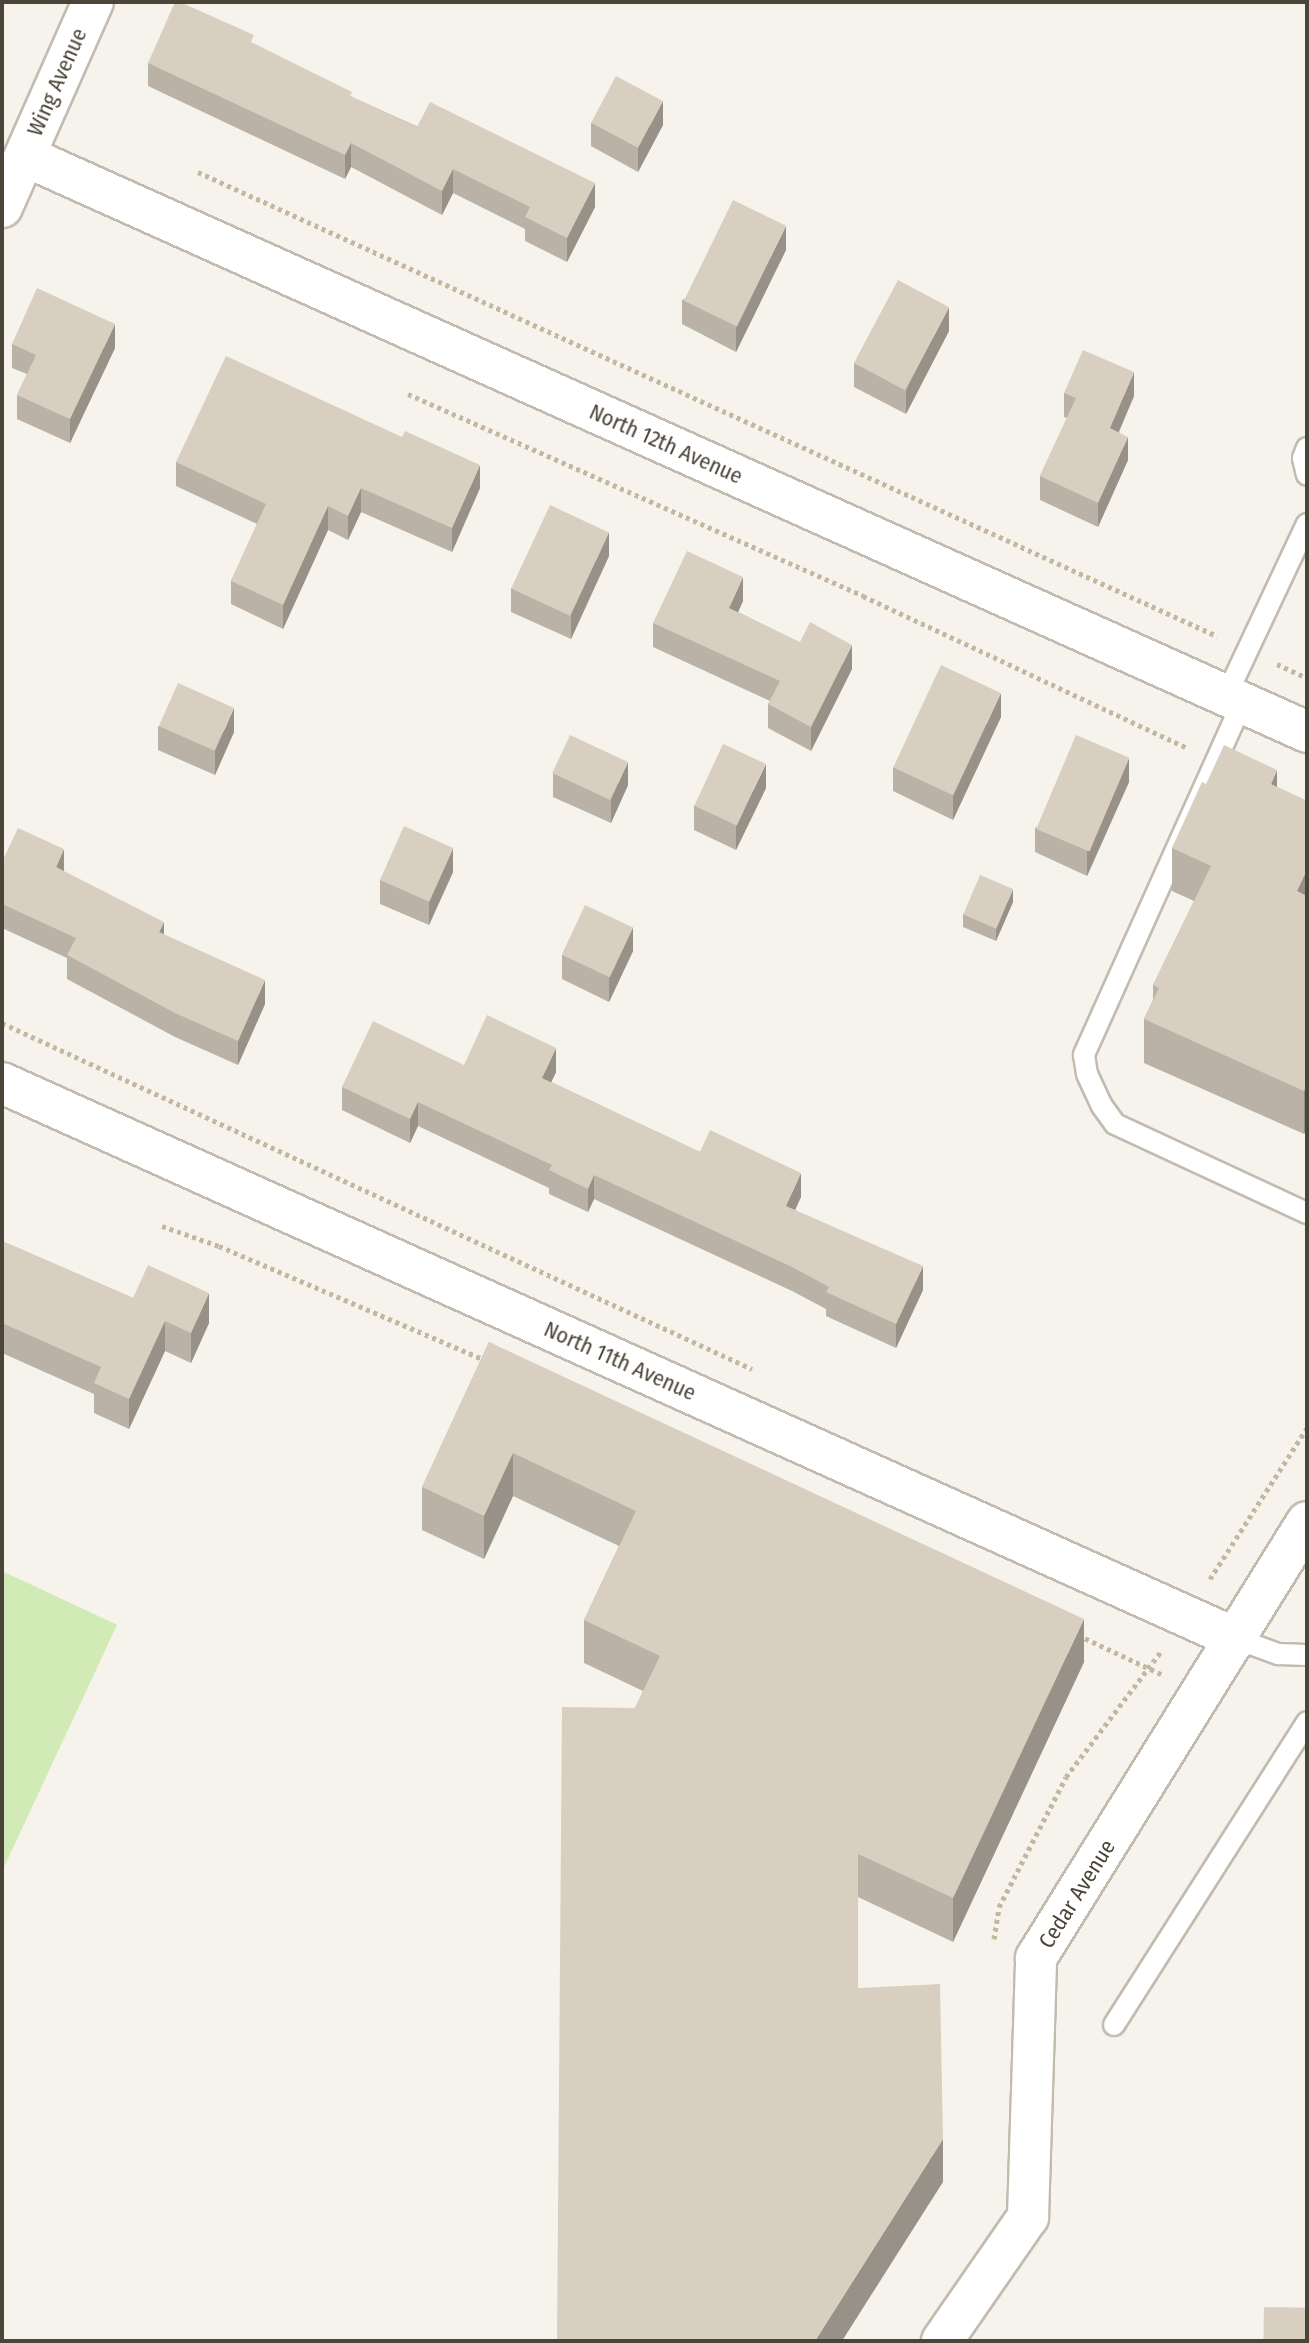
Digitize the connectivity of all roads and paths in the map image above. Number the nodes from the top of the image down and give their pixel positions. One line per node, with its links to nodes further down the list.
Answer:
1 (93, 2): 2 (street, Wing Avenue)
2 (25, 156): 4 (street, Wing Avenue); 11 (street, North 12th Avenue)
3 (198, 172): 9 (path)
4 (2, 207)
5 (408, 394): 13 (path)
6 (1307, 448): 7 (lane)
7 (1307, 475)
8 (1307, 524): 9 (lane)
9 (1248, 651): 10 (path); 11 (lane)
10 (1307, 678)
11 (1234, 699): 12 (street, North 12th Avenue); 13 (lane)
12 (1307, 732)
13 (1215, 760): 16 (lane)
14 (2, 1023): 19 (path)
15 (2, 1083): 25 (street, North 11th Avenue)
16 (1307, 1213)
17 (162, 1226): 18 (path)
18 (496, 1364)
19 (764, 1374)
20 (1307, 1428): 23 (path)
21 (1307, 1522): 27 (street, Cedar Avenue)
22 (1197, 1573): 23 (path)
23 (1211, 1579): 24 (path); 25 (path)
24 (1220, 1585)
25 (1187, 1616): 27 (street, North 11th Avenue); 29 (path)
26 (1067, 1630): 29 (path)
27 (1237, 1639): 28 (lane); 30 (street, Cedar Avenue)
28 (1307, 1655)
29 (1149, 1668): 30 (path); 32 (path)
30 (1201, 1697): 34 (street, Cedar Avenue)
31 (1307, 1722): 33 (lane)
32 (992, 1949)
33 (1114, 2025)
34 (942, 2341)

